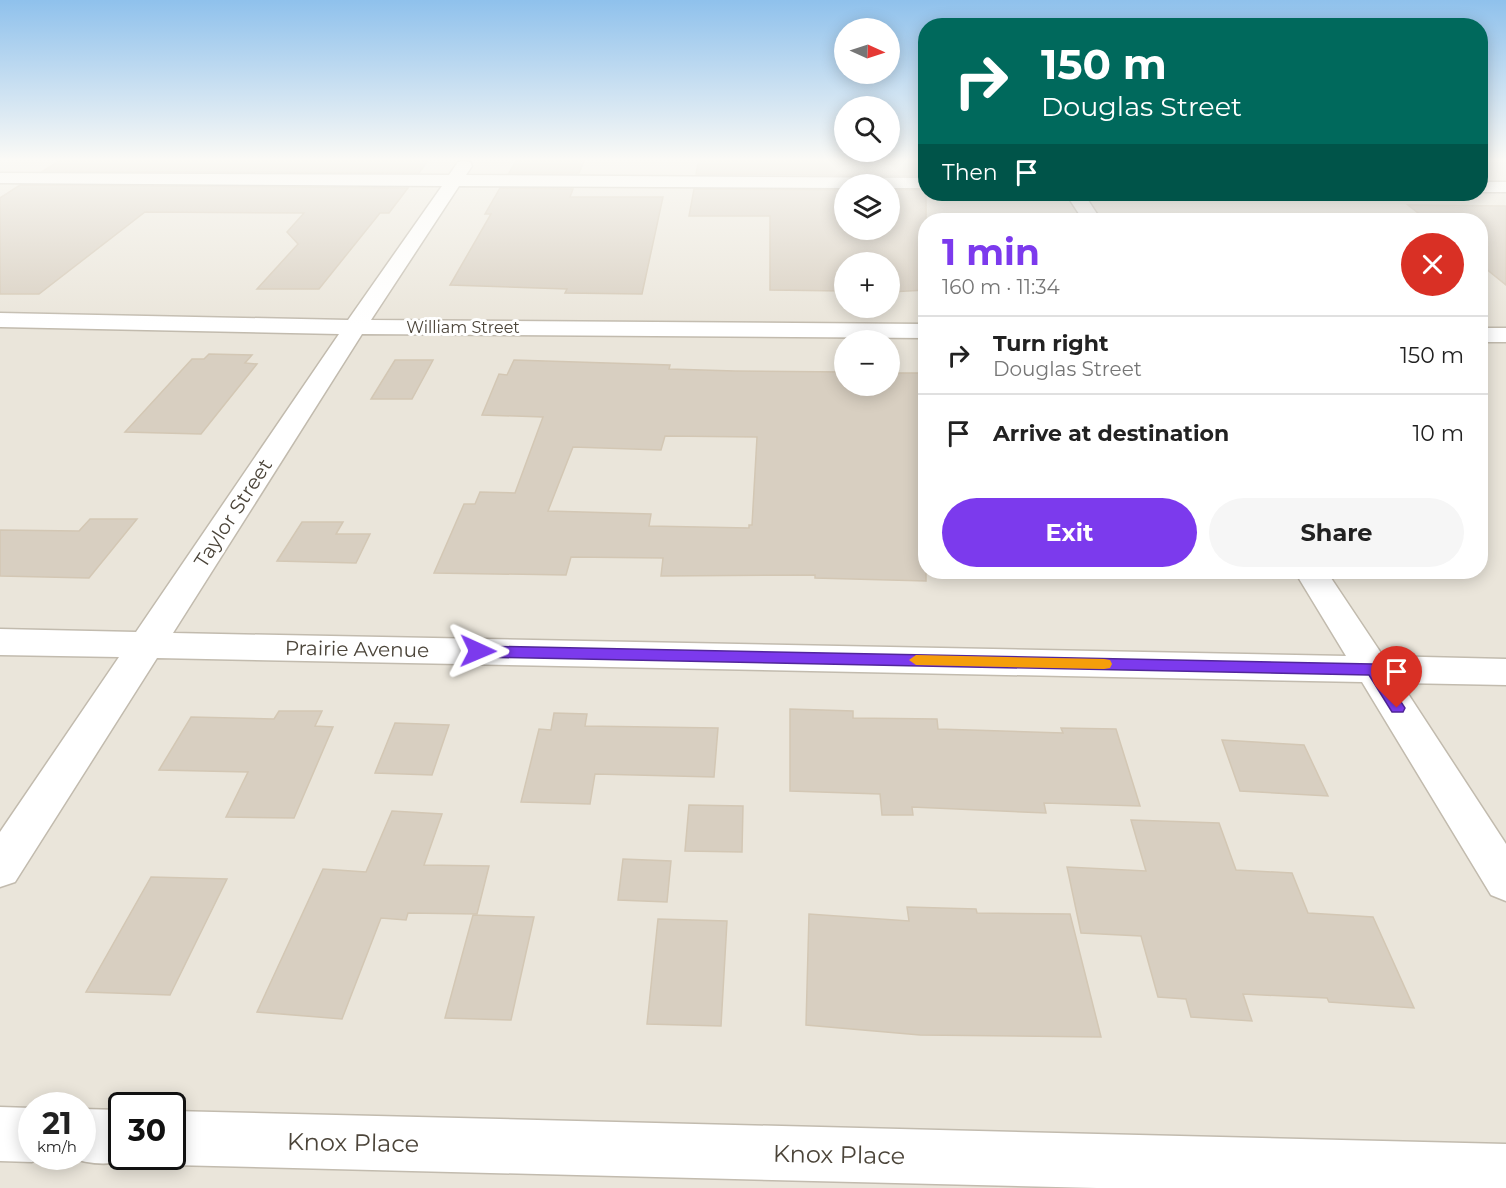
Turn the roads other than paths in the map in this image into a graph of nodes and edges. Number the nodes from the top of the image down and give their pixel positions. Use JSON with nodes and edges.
{"nodes":[{"id":1,"x":432,"y":214,"type":"edge"},
{"id":2,"x":0,"y":320,"type":"edge"},
{"id":3,"x":355,"y":327,"type":"junction"},
{"id":4,"x":918,"y":331,"type":"edge"},
{"id":5,"x":1488,"y":335,"type":"edge"},
{"id":6,"x":1506,"y":335,"type":"edge"},
{"id":7,"x":1315,"y":579,"type":"edge"},
{"id":8,"x":0,"y":642,"type":"edge"},
{"id":9,"x":147,"y":645,"type":"junction"},
{"id":10,"x":1373,"y":669,"type":"junction"},
{"id":11,"x":1506,"y":672,"type":"edge"},
{"id":12,"x":0,"y":868,"type":"edge"},
{"id":13,"x":1506,"y":881,"type":"edge"},
{"id":14,"x":0,"y":1134,"type":"edge"},
{"id":15,"x":18,"y":1135,"type":"edge"},
{"id":16,"x":186,"y":1138,"type":"edge"},
{"id":17,"x":1506,"y":1171,"type":"edge"}],
"edges":[{"from":1,"to":3,"type":"street","name":"Taylor Street"},
{"from":2,"to":3,"type":"street","name":"William Street"},
{"from":3,"to":4,"type":"street","name":"William Street"},
{"from":3,"to":9,"type":"street","name":"Taylor Street"},
{"from":5,"to":6,"type":"street"},
{"from":7,"to":10,"type":"street"},
{"from":8,"to":9,"type":"street","name":"Prairie Avenue"},
{"from":9,"to":10,"type":"street","name":"Prairie Avenue"},
{"from":9,"to":12,"type":"street","name":"Taylor Street"},
{"from":10,"to":11,"type":"street","name":"Prairie Avenue"},
{"from":10,"to":13,"type":"street"},
{"from":14,"to":15,"type":"street"},
{"from":16,"to":17,"type":"street","name":"Knox Place"}]}
